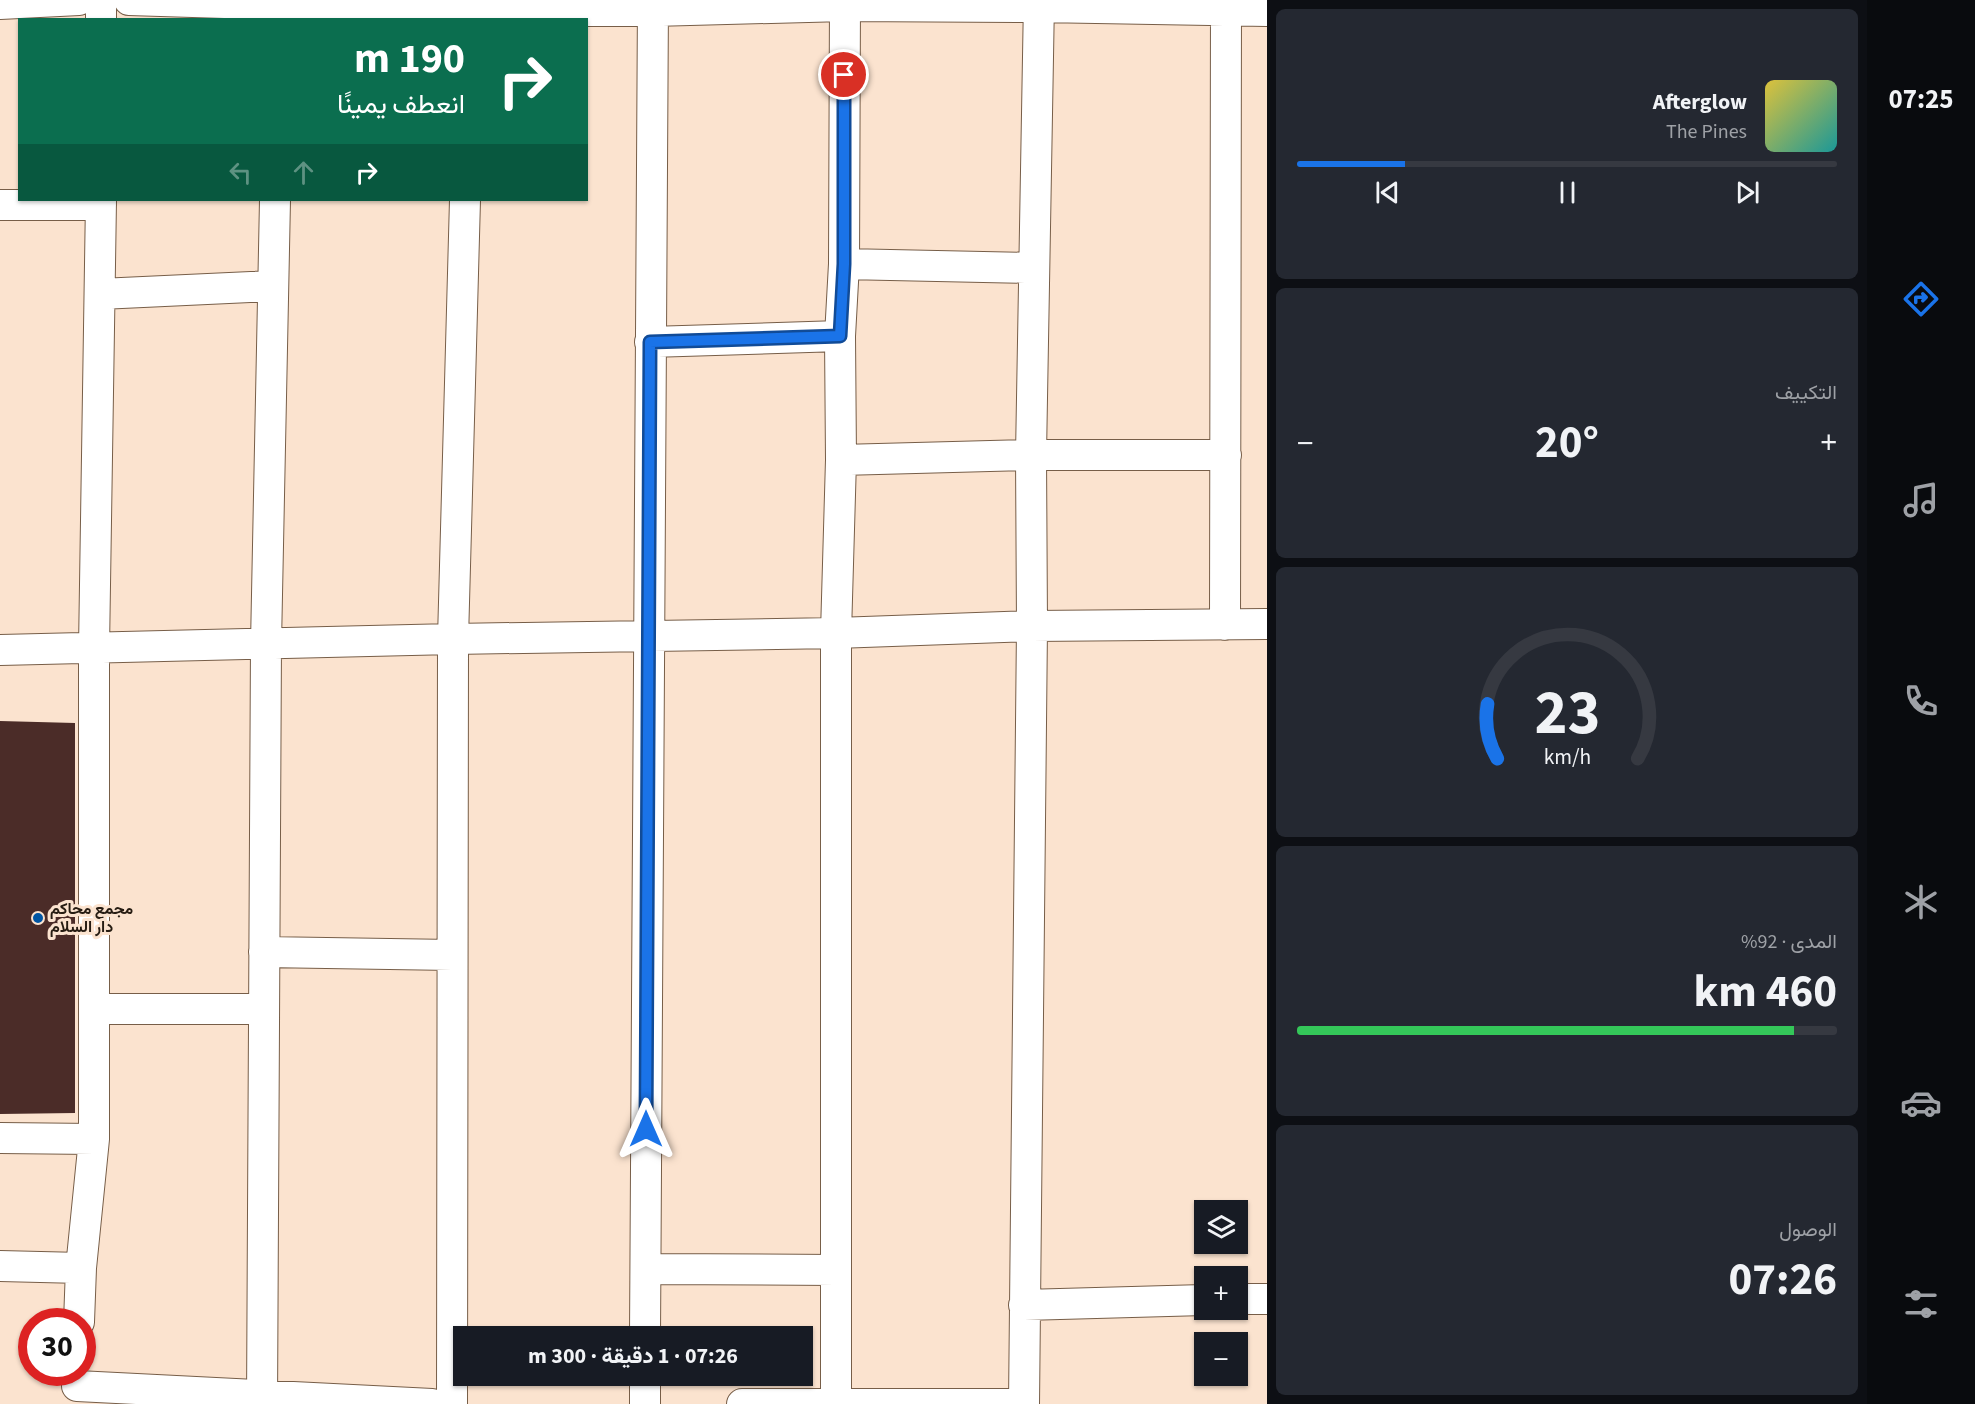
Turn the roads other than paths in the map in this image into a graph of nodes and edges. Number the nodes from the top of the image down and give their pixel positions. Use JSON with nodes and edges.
{"nodes":[{"id":1,"x":80,"y":0,"type":"edge"},
{"id":2,"x":101,"y":0,"type":"edge"},
{"id":3,"x":129,"y":0,"type":"edge"},
{"id":4,"x":845,"y":3,"type":"edge"},
{"id":5,"x":1039,"y":3,"type":"edge"},
{"id":6,"x":0,"y":4,"type":"edge"},
{"id":7,"x":1226,"y":5,"type":"edge"},
{"id":8,"x":653,"y":6,"type":"edge"},
{"id":9,"x":279,"y":8,"type":"edge"},
{"id":10,"x":470,"y":10,"type":"edge"},
{"id":11,"x":1267,"y":11,"type":"edge"},
{"id":12,"x":101,"y":18,"type":"edge"},
{"id":13,"x":274,"y":201,"type":"edge"},
{"id":14,"x":465,"y":201,"type":"edge"},
{"id":15,"x":101,"y":202,"type":"edge"},
{"id":16,"x":0,"y":205,"type":"edge"},
{"id":17,"x":844,"y":264,"type":"junction"},
{"id":18,"x":1034,"y":268,"type":"junction"},
{"id":19,"x":273,"y":286,"type":"junction"},
{"id":20,"x":100,"y":294,"type":"junction"},
{"id":21,"x":840,"y":336,"type":"junction"},
{"id":22,"x":650,"y":342,"type":"junction"},
{"id":23,"x":1031,"y":455,"type":"junction"},
{"id":24,"x":1226,"y":455,"type":"junction"},
{"id":25,"x":841,"y":460,"type":"junction"},
{"id":26,"x":1267,"y":624,"type":"edge"},
{"id":27,"x":1225,"y":625,"type":"junction"},
{"id":28,"x":1032,"y":626,"type":"junction"},
{"id":29,"x":836,"y":633,"type":"junction"},
{"id":30,"x":648,"y":637,"type":"junction"},
{"id":31,"x":453,"y":639,"type":"junction"},
{"id":32,"x":266,"y":644,"type":"junction"},
{"id":33,"x":94,"y":649,"type":"junction"},
{"id":34,"x":0,"y":650,"type":"edge"},
{"id":35,"x":264,"y":952,"type":"junction"},
{"id":36,"x":452,"y":956,"type":"junction"},
{"id":37,"x":264,"y":1009,"type":"junction"},
{"id":38,"x":94,"y":1010,"type":"junction"},
{"id":39,"x":0,"y":1138,"type":"edge"},
{"id":40,"x":94,"y":1139,"type":"junction"},
{"id":41,"x":0,"y":1266,"type":"edge"},
{"id":42,"x":81,"y":1268,"type":"junction"},
{"id":43,"x":646,"y":1269,"type":"junction"},
{"id":44,"x":836,"y":1270,"type":"junction"},
{"id":45,"x":1248,"y":1299,"type":"edge"},
{"id":46,"x":1267,"y":1299,"type":"edge"},
{"id":47,"x":1194,"y":1300,"type":"edge"},
{"id":48,"x":1024,"y":1305,"type":"junction"},
{"id":49,"x":80,"y":1308,"type":"edge"},
{"id":50,"x":645,"y":1326,"type":"edge"},
{"id":51,"x":645,"y":1386,"type":"edge"},
{"id":52,"x":77,"y":1388,"type":"edge"},
{"id":53,"x":262,"y":1399,"type":"edge"},
{"id":54,"x":432,"y":1404,"type":"edge"},
{"id":55,"x":452,"y":1404,"type":"edge"},
{"id":56,"x":645,"y":1404,"type":"edge"},
{"id":57,"x":742,"y":1404,"type":"edge"},
{"id":58,"x":836,"y":1404,"type":"edge"},
{"id":59,"x":1024,"y":1404,"type":"edge"}],
"edges":[{"from":1,"to":6,"type":"street"},
{"from":2,"to":12,"type":"street"},
{"from":3,"to":9,"type":"street"},
{"from":4,"to":5,"type":"street"},
{"from":4,"to":8,"type":"street"},
{"from":4,"to":17,"type":"street"},
{"from":5,"to":7,"type":"street"},
{"from":5,"to":18,"type":"street"},
{"from":7,"to":11,"type":"street"},
{"from":7,"to":24,"type":"street"},
{"from":8,"to":10,"type":"street"},
{"from":8,"to":22,"type":"street"},
{"from":9,"to":10,"type":"street"},
{"from":13,"to":19,"type":"street"},
{"from":14,"to":31,"type":"street"},
{"from":15,"to":16,"type":"street"},
{"from":15,"to":20,"type":"street"},
{"from":17,"to":18,"type":"street"},
{"from":17,"to":21,"type":"street"},
{"from":18,"to":23,"type":"street"},
{"from":19,"to":20,"type":"street"},
{"from":19,"to":32,"type":"street"},
{"from":20,"to":33,"type":"street"},
{"from":21,"to":22,"type":"street"},
{"from":21,"to":25,"type":"street"},
{"from":22,"to":30,"type":"street"},
{"from":23,"to":24,"type":"street"},
{"from":23,"to":25,"type":"street"},
{"from":23,"to":28,"type":"street"},
{"from":24,"to":27,"type":"street"},
{"from":25,"to":29,"type":"street"},
{"from":26,"to":27,"type":"street"},
{"from":27,"to":28,"type":"street"},
{"from":28,"to":29,"type":"street"},
{"from":28,"to":48,"type":"street"},
{"from":29,"to":30,"type":"street"},
{"from":29,"to":44,"type":"street"},
{"from":30,"to":31,"type":"street"},
{"from":30,"to":43,"type":"street"},
{"from":31,"to":32,"type":"street"},
{"from":31,"to":36,"type":"street"},
{"from":32,"to":33,"type":"street"},
{"from":32,"to":35,"type":"street"},
{"from":33,"to":34,"type":"street"},
{"from":33,"to":38,"type":"street"},
{"from":35,"to":36,"type":"street"},
{"from":35,"to":37,"type":"street"},
{"from":36,"to":55,"type":"street"},
{"from":37,"to":38,"type":"street"},
{"from":37,"to":53,"type":"street"},
{"from":38,"to":40,"type":"street"},
{"from":39,"to":40,"type":"street"},
{"from":40,"to":42,"type":"street"},
{"from":41,"to":42,"type":"street"},
{"from":42,"to":49,"type":"street"},
{"from":43,"to":44,"type":"street"},
{"from":43,"to":50,"type":"street"},
{"from":44,"to":58,"type":"street"},
{"from":45,"to":46,"type":"street"},
{"from":47,"to":48,"type":"street"},
{"from":48,"to":59,"type":"street"},
{"from":51,"to":56,"type":"street"},
{"from":52,"to":53,"type":"street"},
{"from":53,"to":54,"type":"street"},
{"from":57,"to":58,"type":"street"},
{"from":58,"to":59,"type":"street"}]}
